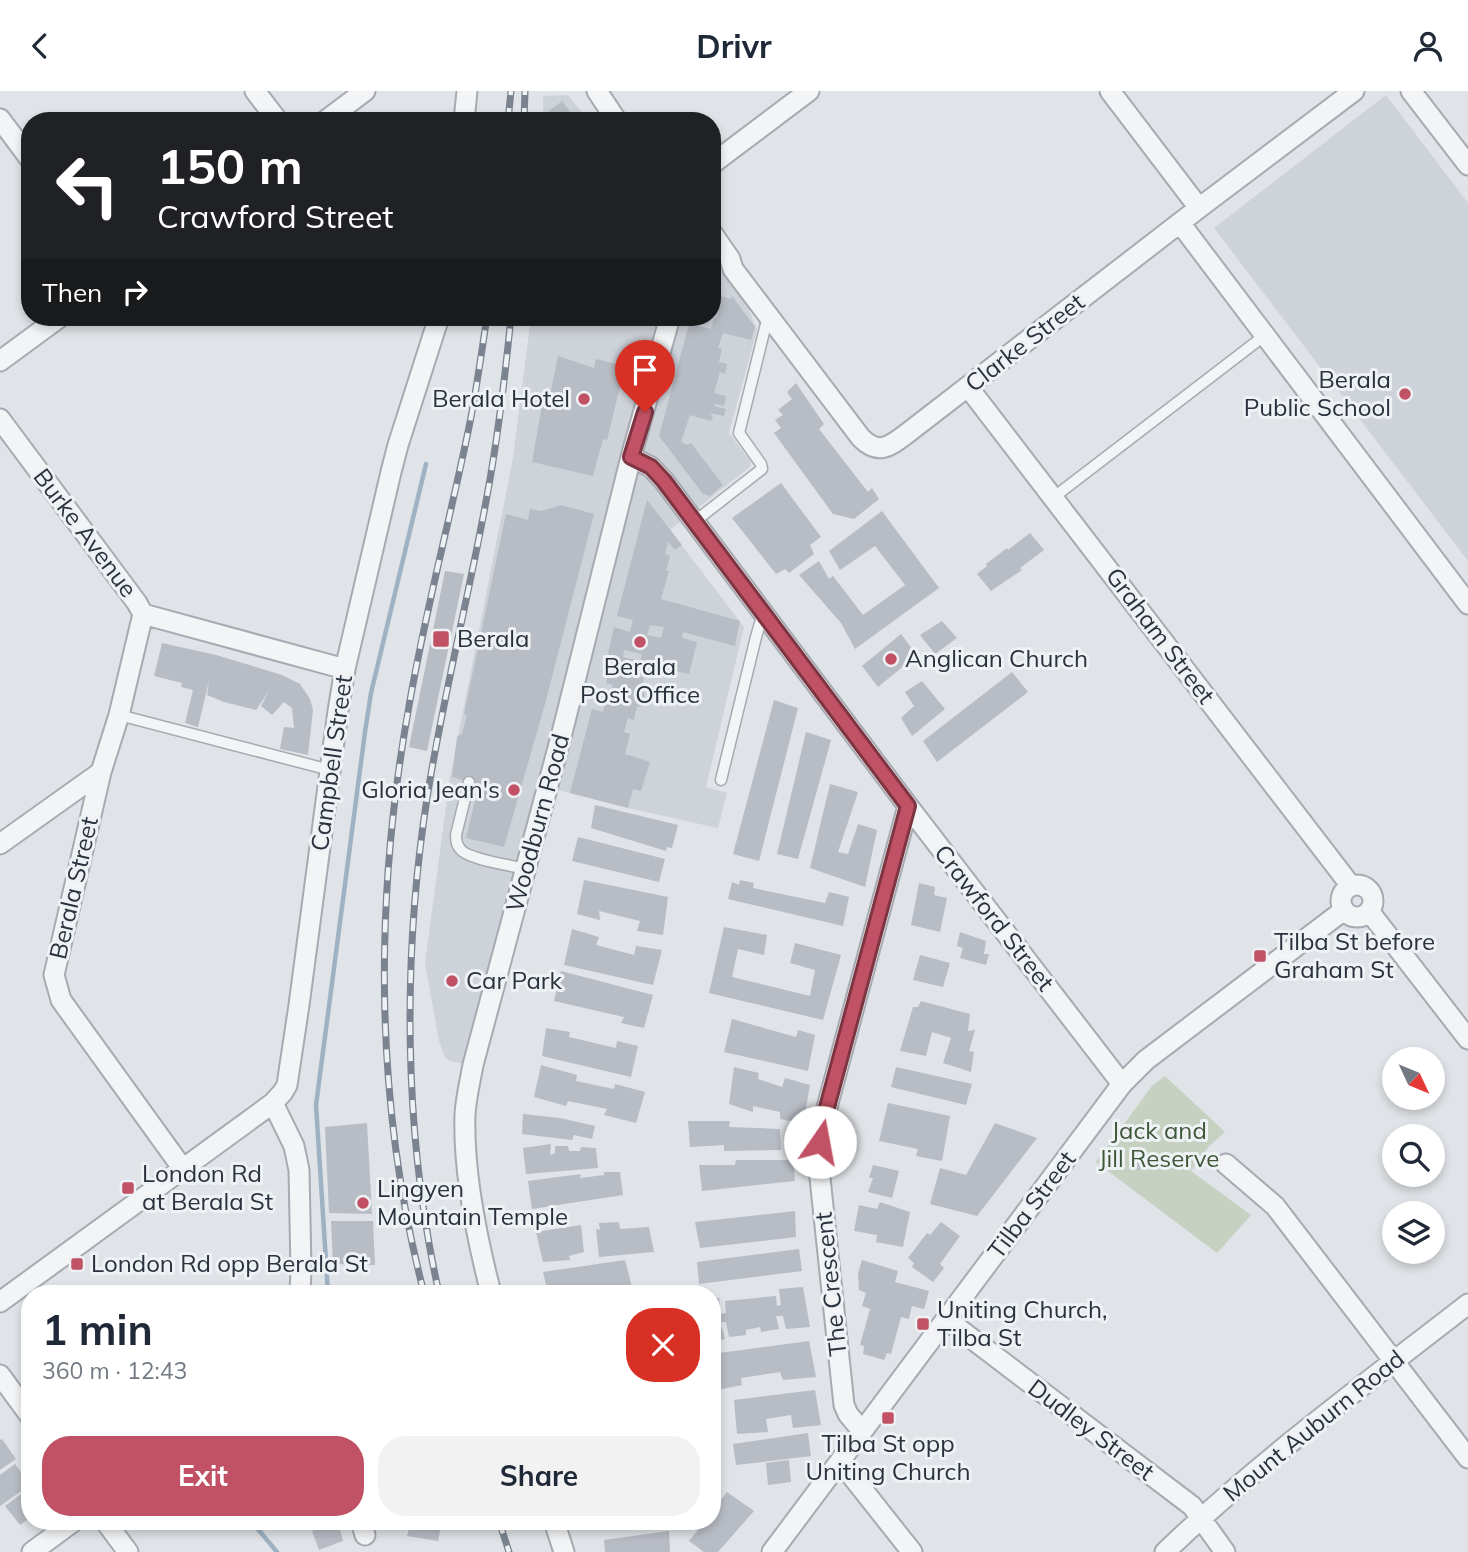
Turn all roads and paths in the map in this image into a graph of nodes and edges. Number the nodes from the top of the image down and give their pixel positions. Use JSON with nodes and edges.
{"nodes":[{"id":1,"x":255,"y":91,"type":"edge"},
{"id":2,"x":365,"y":91,"type":"edge"},
{"id":3,"x":467,"y":91,"type":"edge"},
{"id":4,"x":597,"y":91,"type":"edge"},
{"id":5,"x":809,"y":91,"type":"edge"},
{"id":6,"x":1110,"y":91,"type":"edge"},
{"id":7,"x":1354,"y":91,"type":"edge"},
{"id":8,"x":1411,"y":91,"type":"edge"},
{"id":9,"x":271,"y":112,"type":"edge"},
{"id":10,"x":337,"y":112,"type":"edge"},
{"id":11,"x":465,"y":112,"type":"edge"},
{"id":12,"x":611,"y":112,"type":"edge"},
{"id":13,"x":0,"y":119,"type":"edge"},
{"id":14,"x":21,"y":147,"type":"edge"},
{"id":15,"x":721,"y":157,"type":"edge"},
{"id":16,"x":1468,"y":165,"type":"edge"},
{"id":17,"x":1199,"y":208,"type":"junction"},
{"id":18,"x":1180,"y":223,"type":"junction"},
{"id":19,"x":721,"y":246,"type":"edge"},
{"id":20,"x":721,"y":261,"type":"edge"},
{"id":21,"x":733,"y":269,"type":"junction"},
{"id":22,"x":769,"y":315,"type":"junction"},
{"id":23,"x":48,"y":326,"type":"edge"},
{"id":24,"x":436,"y":326,"type":"edge"},
{"id":25,"x":667,"y":326,"type":"edge"},
{"id":26,"x":1264,"y":336,"type":"junction"},
{"id":27,"x":0,"y":361,"type":"edge"},
{"id":28,"x":968,"y":387,"type":"junction"},
{"id":29,"x":0,"y":419,"type":"edge"},
{"id":30,"x":631,"y":457,"type":"junction"},
{"id":31,"x":1054,"y":497,"type":"junction"},
{"id":32,"x":694,"y":522,"type":"junction"},
{"id":33,"x":1468,"y":604,"type":"edge"},
{"id":34,"x":763,"y":613,"type":"junction"},
{"id":35,"x":143,"y":614,"type":"junction"},
{"id":36,"x":345,"y":669,"type":"junction"},
{"id":37,"x":119,"y":715,"type":"junction"},
{"id":38,"x":330,"y":770,"type":"junction"},
{"id":39,"x":101,"y":772,"type":"junction"},
{"id":40,"x":720,"y":780,"type":"dead end"},
{"id":41,"x":469,"y":782,"type":"dead end"},
{"id":42,"x":908,"y":806,"type":"junction"},
{"id":43,"x":0,"y":844,"type":"edge"},
{"id":44,"x":525,"y":869,"type":"junction"},
{"id":45,"x":1351,"y":886,"type":"junction"},
{"id":46,"x":1345,"y":910,"type":"junction"},
{"id":47,"x":1369,"y":911,"type":"junction"},
{"id":48,"x":1468,"y":1039,"type":"edge"},
{"id":49,"x":1122,"y":1084,"type":"junction"},
{"id":50,"x":273,"y":1103,"type":"junction"},
{"id":51,"x":1226,"y":1164,"type":"dead end"},
{"id":52,"x":183,"y":1169,"type":"junction"},
{"id":53,"x":23,"y":1285,"type":"edge"},
{"id":54,"x":300,"y":1285,"type":"edge"},
{"id":55,"x":489,"y":1285,"type":"edge"},
{"id":56,"x":21,"y":1287,"type":"edge"},
{"id":57,"x":0,"y":1302,"type":"edge"},
{"id":58,"x":1468,"y":1304,"type":"edge"},
{"id":59,"x":946,"y":1319,"type":"junction"},
{"id":60,"x":1394,"y":1361,"type":"junction"},
{"id":61,"x":0,"y":1375,"type":"edge"},
{"id":62,"x":21,"y":1404,"type":"edge"},
{"id":63,"x":862,"y":1431,"type":"junction"},
{"id":64,"x":1468,"y":1458,"type":"edge"},
{"id":65,"x":840,"y":1461,"type":"junction"},
{"id":66,"x":1200,"y":1518,"type":"junction"},
{"id":67,"x":62,"y":1530,"type":"edge"},
{"id":68,"x":112,"y":1530,"type":"edge"},
{"id":69,"x":557,"y":1530,"type":"edge"},
{"id":70,"x":32,"y":1552,"type":"edge"},
{"id":71,"x":128,"y":1552,"type":"edge"},
{"id":72,"x":564,"y":1552,"type":"edge"},
{"id":73,"x":772,"y":1552,"type":"edge"},
{"id":74,"x":912,"y":1552,"type":"edge"},
{"id":75,"x":1164,"y":1552,"type":"edge"},
{"id":76,"x":1225,"y":1552,"type":"edge"}],
"edges":[{"from":1,"to":9,"type":"street"},
{"from":2,"to":10,"type":"street"},
{"from":3,"to":11,"type":"street"},
{"from":4,"to":12,"type":"street"},
{"from":5,"to":15,"type":"street"},
{"from":6,"to":17,"type":"street"},
{"from":7,"to":17,"type":"street","name":"Clarke Street"},
{"from":8,"to":16,"type":"street"},
{"from":13,"to":14,"type":"street"},
{"from":17,"to":18,"type":"street","name":"Clarke Street"},
{"from":18,"to":26,"type":"street"},
{"from":18,"to":28,"type":"street","name":"Clarke Street"},
{"from":19,"to":21,"type":"street","name":"Clarke Street"},
{"from":20,"to":21,"type":"street","name":"Clarke Street"},
{"from":21,"to":22,"type":"street","name":"Clarke Street"},
{"from":22,"to":28,"type":"street","name":"Clarke Street"},
{"from":22,"to":32,"type":"lane"},
{"from":23,"to":27,"type":"street"},
{"from":24,"to":36,"type":"street","name":"Campbell Street"},
{"from":25,"to":30,"type":"street","name":"Woodburn Road"},
{"from":26,"to":31,"type":"lane"},
{"from":26,"to":33,"type":"street"},
{"from":28,"to":31,"type":"street","name":"Graham Street"},
{"from":29,"to":35,"type":"street","name":"Burke Avenue"},
{"from":30,"to":32,"type":"street","name":"Crawford Street"},
{"from":30,"to":44,"type":"street","name":"Woodburn Road"},
{"from":31,"to":45,"type":"street","name":"Graham Street"},
{"from":32,"to":34,"type":"street","name":"Crawford Street"},
{"from":34,"to":40,"type":"lane"},
{"from":34,"to":42,"type":"street","name":"Crawford Street"},
{"from":35,"to":36,"type":"street","name":"Burke Avenue"},
{"from":35,"to":37,"type":"street","name":"Berala Street"},
{"from":36,"to":38,"type":"street","name":"Campbell Street"},
{"from":37,"to":38,"type":"lane"},
{"from":37,"to":39,"type":"street","name":"Berala Street"},
{"from":38,"to":50,"type":"street","name":"Campbell Street"},
{"from":39,"to":43,"type":"street"},
{"from":39,"to":52,"type":"street","name":"Berala Street"},
{"from":41,"to":44,"type":"lane"},
{"from":42,"to":49,"type":"street","name":"Crawford Street"},
{"from":42,"to":63,"type":"street","name":"The Crescent"},
{"from":44,"to":55,"type":"street","name":"Woodburn Road"},
{"from":45,"to":46,"type":"street"},
{"from":45,"to":47,"type":"street"},
{"from":46,"to":47,"type":"street"},
{"from":46,"to":49,"type":"street","name":"Tilba Street"},
{"from":47,"to":48,"type":"street"},
{"from":49,"to":59,"type":"street","name":"Tilba Street"},
{"from":50,"to":52,"type":"street","name":"Campbell Street"},
{"from":50,"to":54,"type":"street"},
{"from":51,"to":60,"type":"street"},
{"from":52,"to":53,"type":"street","name":"Campbell Street"},
{"from":56,"to":57,"type":"street","name":"Campbell Street"},
{"from":58,"to":60,"type":"street","name":"Mount Auburn Road"},
{"from":59,"to":63,"type":"street","name":"Tilba Street"},
{"from":59,"to":66,"type":"street","name":"Dudley Street"},
{"from":60,"to":64,"type":"street"},
{"from":60,"to":66,"type":"street","name":"Mount Auburn Road"},
{"from":61,"to":62,"type":"street"},
{"from":63,"to":65,"type":"street","name":"Tilba Street"},
{"from":65,"to":73,"type":"street","name":"Tilba Street"},
{"from":65,"to":74,"type":"street"},
{"from":66,"to":75,"type":"street","name":"Mount Auburn Road"},
{"from":66,"to":76,"type":"street","name":"Dudley Street"},
{"from":67,"to":70,"type":"street"},
{"from":68,"to":71,"type":"street"},
{"from":69,"to":72,"type":"street"}]}
